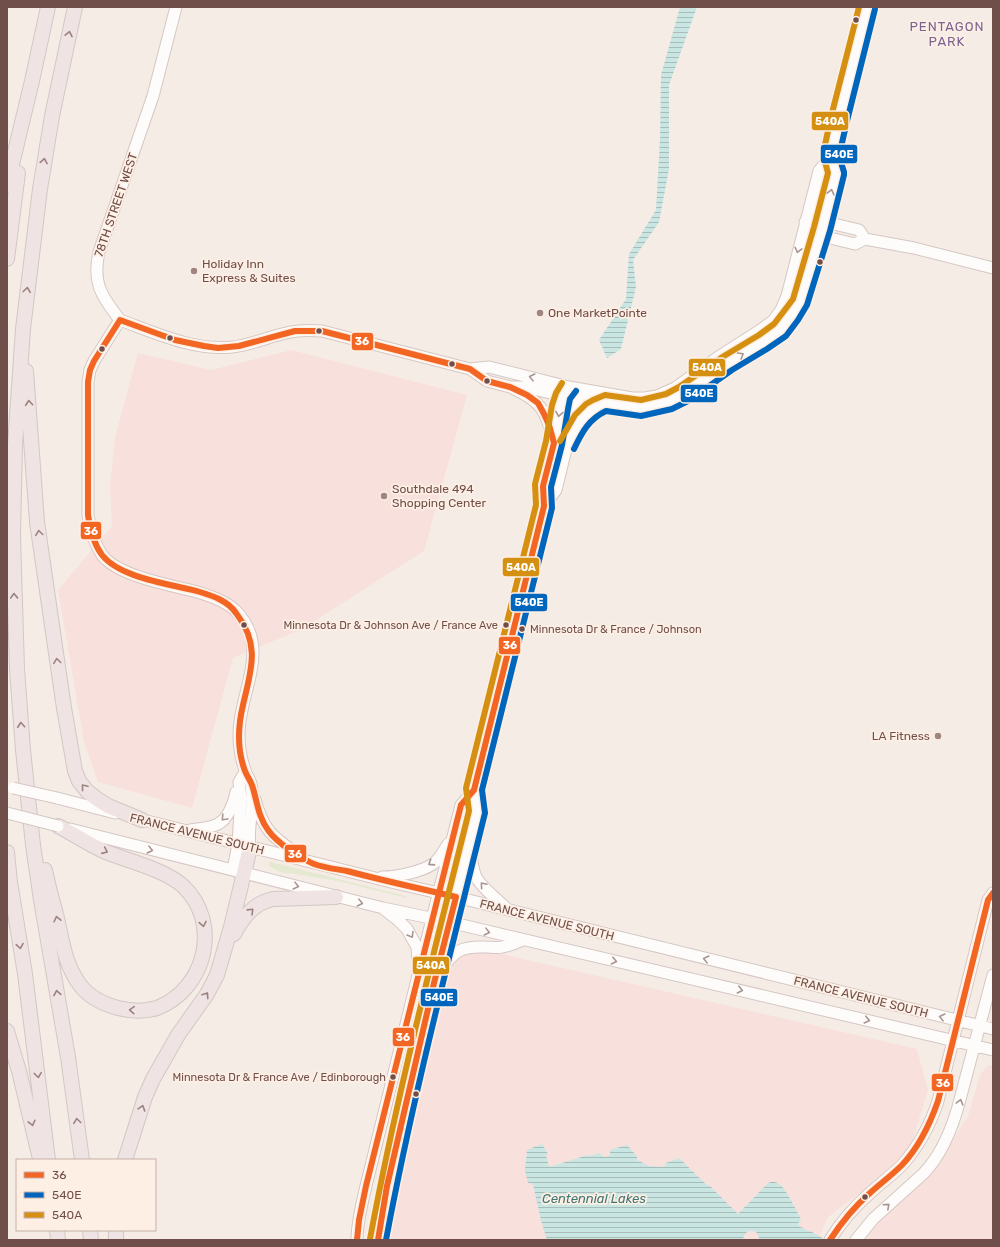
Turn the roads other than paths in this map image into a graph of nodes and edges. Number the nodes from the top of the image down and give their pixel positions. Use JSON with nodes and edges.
{"nodes":[{"id":1,"x":48,"y":7,"type":"edge"},
{"id":2,"x":75,"y":7,"type":"edge"},
{"id":3,"x":176,"y":7,"type":"edge"},
{"id":4,"x":867,"y":7,"type":"edge"},
{"id":5,"x":32,"y":81,"type":"junction"},
{"id":6,"x":831,"y":156,"type":"junction"},
{"id":7,"x":7,"y":186,"type":"edge"},
{"id":8,"x":805,"y":222,"type":"junction"},
{"id":9,"x":822,"y":229,"type":"junction"},
{"id":10,"x":7,"y":259,"type":"edge"},
{"id":11,"x":993,"y":268,"type":"edge"},
{"id":12,"x":120,"y":320,"type":"junction"},
{"id":13,"x":23,"y":329,"type":"junction"},
{"id":14,"x":470,"y":369,"type":"junction"},
{"id":15,"x":510,"y":387,"type":"junction"},
{"id":16,"x":566,"y":391,"type":"junction"},
{"id":17,"x":575,"y":398,"type":"junction"},
{"id":18,"x":605,"y":403,"type":"junction"},
{"id":19,"x":554,"y":443,"type":"junction"},
{"id":20,"x":567,"y":445,"type":"junction"},
{"id":21,"x":544,"y":506,"type":"junction"},
{"id":22,"x":23,"y":750,"type":"junction"},
{"id":23,"x":245,"y":772,"type":"junction"},
{"id":24,"x":239,"y":782,"type":"junction"},
{"id":25,"x":251,"y":783,"type":"junction"},
{"id":26,"x":9,"y":787,"type":"edge"},
{"id":27,"x":474,"y":790,"type":"junction"},
{"id":28,"x":7,"y":813,"type":"edge"},
{"id":29,"x":142,"y":820,"type":"junction"},
{"id":30,"x":58,"y":826,"type":"junction"},
{"id":31,"x":185,"y":831,"type":"junction"},
{"id":32,"x":454,"y":833,"type":"junction"},
{"id":33,"x":471,"y":834,"type":"junction"},
{"id":34,"x":244,"y":846,"type":"junction"},
{"id":35,"x":7,"y":852,"type":"edge"},
{"id":36,"x":311,"y":862,"type":"junction"},
{"id":37,"x":239,"y":872,"type":"junction"},
{"id":38,"x":366,"y":876,"type":"junction"},
{"id":39,"x":439,"y":893,"type":"junction"},
{"id":40,"x":993,"y":893,"type":"edge"},
{"id":41,"x":336,"y":897,"type":"junction"},
{"id":42,"x":456,"y":897,"type":"junction"},
{"id":43,"x":383,"y":908,"type":"junction"},
{"id":44,"x":511,"y":911,"type":"junction"},
{"id":45,"x":432,"y":919,"type":"junction"},
{"id":46,"x":449,"y":922,"type":"junction"},
{"id":47,"x":524,"y":940,"type":"junction"},
{"id":48,"x":223,"y":955,"type":"junction"},
{"id":49,"x":419,"y":972,"type":"junction"},
{"id":50,"x":993,"y":975,"type":"edge"},
{"id":51,"x":434,"y":983,"type":"junction"},
{"id":52,"x":958,"y":1020,"type":"junction"},
{"id":53,"x":980,"y":1026,"type":"junction"},
{"id":54,"x":993,"y":1029,"type":"edge"},
{"id":55,"x":7,"y":1031,"type":"edge"},
{"id":56,"x":953,"y":1040,"type":"junction"},
{"id":57,"x":974,"y":1046,"type":"junction"},
{"id":58,"x":993,"y":1050,"type":"edge"},
{"id":59,"x":40,"y":1159,"type":"edge"},
{"id":60,"x":48,"y":1159,"type":"edge"},
{"id":61,"x":82,"y":1159,"type":"edge"},
{"id":62,"x":125,"y":1159,"type":"edge"},
{"id":63,"x":858,"y":1237,"type":"edge"},
{"id":64,"x":357,"y":1240,"type":"edge"},
{"id":65,"x":378,"y":1240,"type":"edge"},
{"id":66,"x":830,"y":1240,"type":"edge"}],
"edges":[{"from":1,"to":5,"type":"highway"},
{"from":13,"to":2,"type":"highway","one_way":true},
{"from":3,"to":12,"type":"street","name":"78TH STREET WEST"},
{"from":4,"to":6,"type":"street"},
{"from":5,"to":7,"type":"highway"},
{"from":5,"to":10,"type":"highway"},
{"from":6,"to":8,"type":"street"},
{"from":9,"to":6,"type":"street","one_way":true},
{"from":8,"to":9,"type":"street"},
{"from":8,"to":16,"type":"street","one_way":true},
{"from":9,"to":11,"type":"street"},
{"from":18,"to":9,"type":"street","one_way":true},
{"from":12,"to":14,"type":"street"},
{"from":12,"to":23,"type":"street"},
{"from":22,"to":13,"type":"highway","one_way":true},
{"from":29,"to":13,"type":"highway","one_way":true},
{"from":14,"to":15,"type":"street"},
{"from":16,"to":14,"type":"street","one_way":true},
{"from":15,"to":16,"type":"street"},
{"from":15,"to":19,"type":"street"},
{"from":16,"to":17,"type":"street"},
{"from":16,"to":19,"type":"street","one_way":true},
{"from":17,"to":18,"type":"street"},
{"from":17,"to":20,"type":"street"},
{"from":18,"to":20,"type":"street"},
{"from":19,"to":21,"type":"street"},
{"from":20,"to":21,"type":"street"},
{"from":21,"to":27,"type":"street"},
{"from":30,"to":22,"type":"highway","one_way":true},
{"from":61,"to":22,"type":"highway","one_way":true},
{"from":23,"to":24,"type":"street"},
{"from":23,"to":25,"type":"street"},
{"from":24,"to":31,"type":"street","one_way":true},
{"from":24,"to":34,"type":"street"},
{"from":25,"to":34,"type":"street"},
{"from":25,"to":36,"type":"street"},
{"from":26,"to":29,"type":"street","name":"FRANCE AVENUE SOUTH","bridge":true},
{"from":27,"to":32,"type":"street"},
{"from":27,"to":33,"type":"street"},
{"from":28,"to":30,"type":"street","name":"FRANCE AVENUE SOUTH","bridge":true},
{"from":29,"to":31,"type":"street","name":"FRANCE AVENUE SOUTH"},
{"from":30,"to":37,"type":"street","name":"FRANCE AVENUE SOUTH","one_way":true},
{"from":31,"to":34,"type":"street","name":"FRANCE AVENUE SOUTH"},
{"from":32,"to":38,"type":"street","one_way":true},
{"from":32,"to":39,"type":"street"},
{"from":33,"to":42,"type":"street"},
{"from":44,"to":33,"type":"street","one_way":true},
{"from":34,"to":36,"type":"street","name":"FRANCE AVENUE SOUTH"},
{"from":34,"to":37,"type":"highway"},
{"from":35,"to":60,"type":"highway","one_way":true},
{"from":36,"to":38,"type":"street","name":"FRANCE AVENUE SOUTH"},
{"from":37,"to":41,"type":"street","name":"FRANCE AVENUE SOUTH","one_way":true},
{"from":37,"to":48,"type":"highway"},
{"from":38,"to":39,"type":"street","name":"FRANCE AVENUE SOUTH"},
{"from":39,"to":42,"type":"street","name":"FRANCE AVENUE SOUTH"},
{"from":39,"to":45,"type":"street"},
{"from":40,"to":52,"type":"street"},
{"from":41,"to":43,"type":"street","name":"FRANCE AVENUE SOUTH","one_way":true},
{"from":48,"to":41,"type":"highway","one_way":true},
{"from":42,"to":44,"type":"street","name":"FRANCE AVENUE SOUTH"},
{"from":42,"to":46,"type":"street"},
{"from":43,"to":45,"type":"street","name":"FRANCE AVENUE SOUTH"},
{"from":43,"to":49,"type":"street","one_way":true},
{"from":52,"to":44,"type":"street","name":"FRANCE AVENUE SOUTH","one_way":true},
{"from":45,"to":46,"type":"street","name":"FRANCE AVENUE SOUTH"},
{"from":45,"to":49,"type":"street"},
{"from":46,"to":47,"type":"street","name":"FRANCE AVENUE SOUTH","one_way":true},
{"from":46,"to":51,"type":"street"},
{"from":47,"to":51,"type":"street"},
{"from":47,"to":56,"type":"street","name":"FRANCE AVENUE SOUTH","one_way":true},
{"from":62,"to":48,"type":"highway","one_way":true},
{"from":49,"to":64,"type":"street"},
{"from":50,"to":53,"type":"street"},
{"from":51,"to":65,"type":"street"},
{"from":52,"to":53,"type":"street","name":"FRANCE AVENUE SOUTH"},
{"from":52,"to":56,"type":"street"},
{"from":53,"to":54,"type":"street","name":"FRANCE AVENUE SOUTH"},
{"from":53,"to":57,"type":"street"},
{"from":55,"to":59,"type":"highway","one_way":true},
{"from":56,"to":57,"type":"street","name":"FRANCE AVENUE SOUTH"},
{"from":56,"to":66,"type":"street"},
{"from":57,"to":58,"type":"street","name":"FRANCE AVENUE SOUTH"},
{"from":63,"to":57,"type":"street","one_way":true}]}
